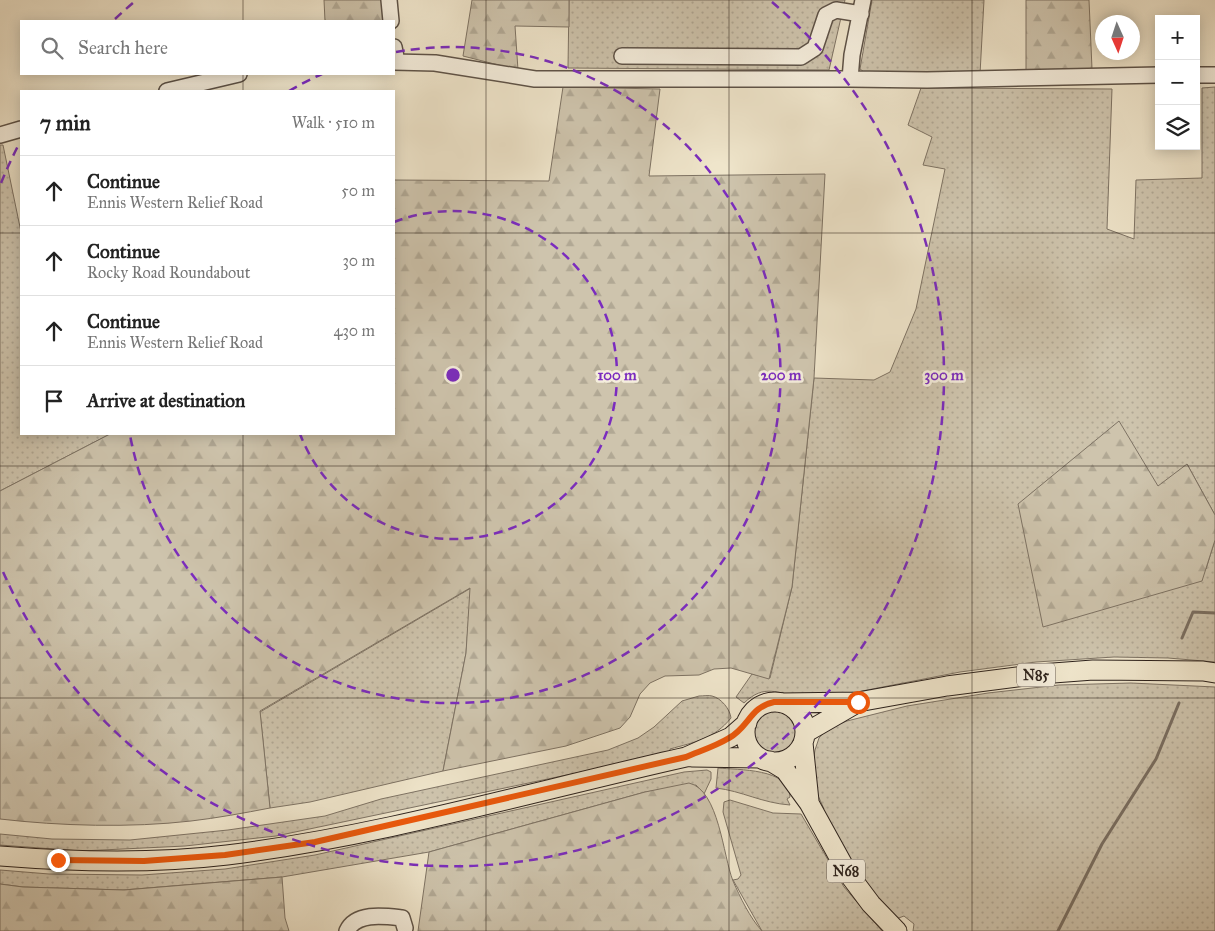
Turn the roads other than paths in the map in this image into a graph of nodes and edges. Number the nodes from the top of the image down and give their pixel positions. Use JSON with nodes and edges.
{"nodes":[{"id":1,"x":389,"y":0,"type":"edge"},
{"id":2,"x":862,"y":7,"type":"edge"},
{"id":3,"x":391,"y":20,"type":"edge"},
{"id":4,"x":622,"y":56,"type":"dead end"},
{"id":5,"x":395,"y":62,"type":"edge"},
{"id":6,"x":234,"y":75,"type":"edge"},
{"id":7,"x":1155,"y":75,"type":"edge"},
{"id":8,"x":1200,"y":75,"type":"edge"},
{"id":9,"x":1215,"y":75,"type":"edge"},
{"id":10,"x":850,"y":79,"type":"junction"},
{"id":11,"x":171,"y":90,"type":"edge"},
{"id":12,"x":20,"y":129,"type":"edge"},
{"id":13,"x":0,"y":135,"type":"edge"},
{"id":14,"x":1215,"y":673,"type":"edge"},
{"id":15,"x":858,"y":702,"type":"junction"},
{"id":16,"x":782,"y":703,"type":"junction"},
{"id":17,"x":747,"y":722,"type":"junction"},
{"id":18,"x":804,"y":738,"type":"junction"},
{"id":19,"x":686,"y":757,"type":"junction"},
{"id":20,"x":765,"y":760,"type":"junction"},
{"id":21,"x":809,"y":803,"type":"junction"},
{"id":22,"x":0,"y":856,"type":"edge"},
{"id":23,"x":405,"y":928,"type":"dead end"},
{"id":24,"x":347,"y":931,"type":"edge"},
{"id":25,"x":897,"y":931,"type":"edge"}],
"edges":[{"from":1,"to":3,"type":"street"},
{"from":2,"to":4,"type":"street"},
{"from":2,"to":10,"type":"street"},
{"from":5,"to":10,"type":"street"},
{"from":6,"to":11,"type":"street"},
{"from":7,"to":10,"type":"street"},
{"from":8,"to":9,"type":"street"},
{"from":12,"to":13,"type":"street"},
{"from":14,"to":15,"type":"main road","number":"N85"},
{"from":15,"to":16,"type":"main road","number":"N85"},
{"from":15,"to":18,"type":"main road","number":"N85"},
{"from":16,"to":17,"type":"main road","number":"N85"},
{"from":16,"to":18,"type":"main road"},
{"from":17,"to":19,"type":"main road","number":"N85"},
{"from":17,"to":20,"type":"main road"},
{"from":18,"to":20,"type":"main road","number":"N85"},
{"from":18,"to":21,"type":"main road","number":"N68"},
{"from":19,"to":20,"type":"main road","number":"N85"},
{"from":19,"to":22,"type":"main road","number":"N85"},
{"from":20,"to":21,"type":"main road","number":"N68"},
{"from":21,"to":25,"type":"main road","number":"N68"},
{"from":23,"to":24,"type":"street"}]}
